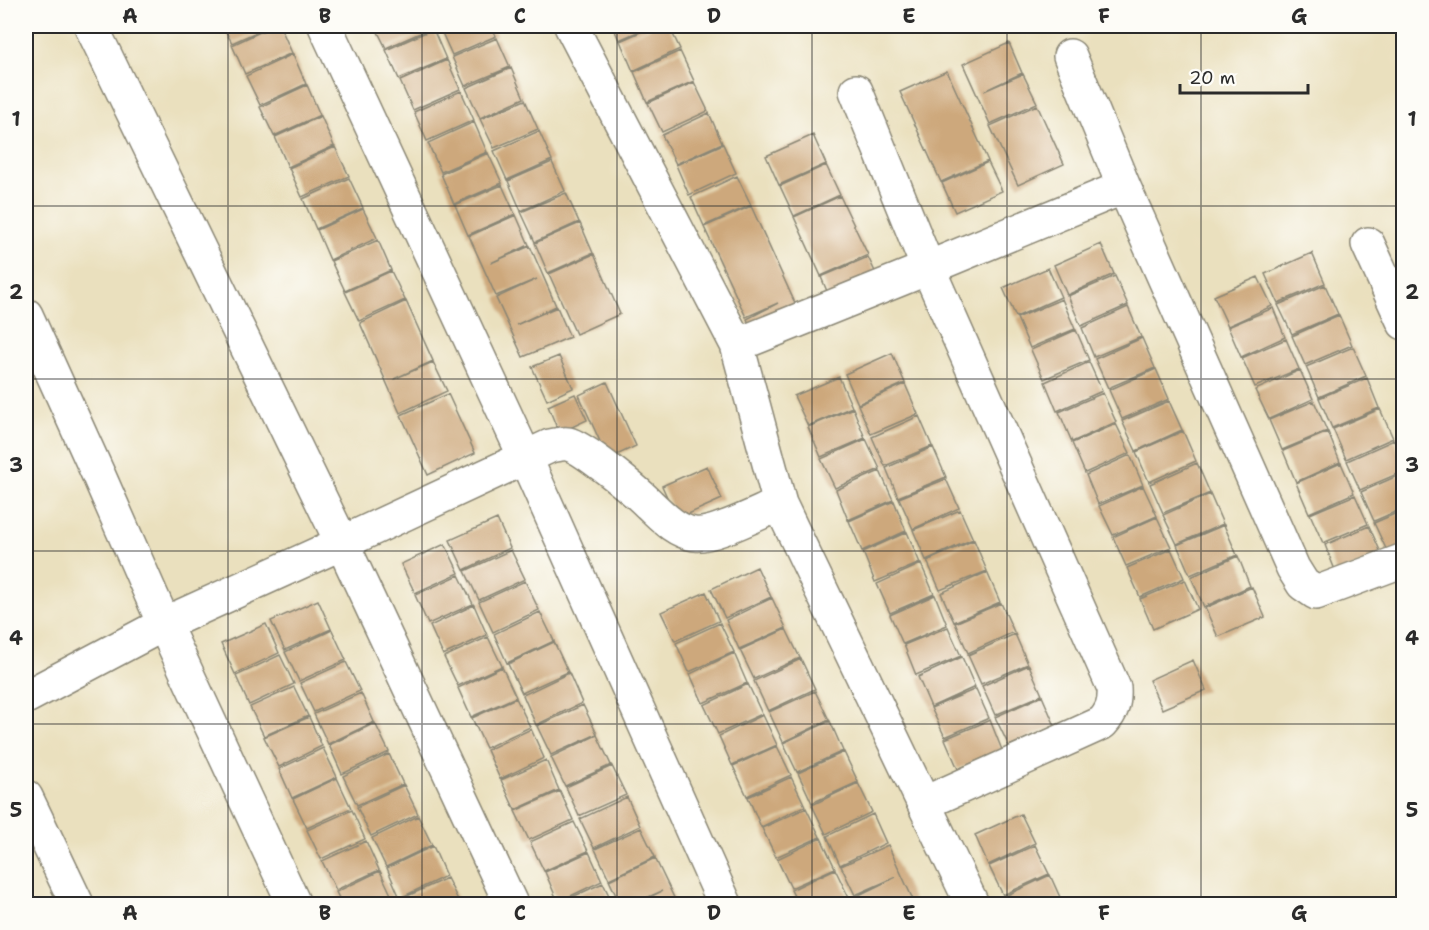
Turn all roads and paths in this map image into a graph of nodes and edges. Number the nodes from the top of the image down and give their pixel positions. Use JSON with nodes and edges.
{"nodes":[{"id":1,"x":91,"y":26,"type":"edge"},
{"id":2,"x":325,"y":26,"type":"edge"},
{"id":3,"x":571,"y":26,"type":"edge"},
{"id":4,"x":1070,"y":56,"type":"dead end"},
{"id":5,"x":856,"y":91,"type":"dead end"},
{"id":6,"x":1124,"y":187,"type":"junction"},
{"id":7,"x":1368,"y":243,"type":"dead end"},
{"id":8,"x":928,"y":268,"type":"junction"},
{"id":9,"x":26,"y":315,"type":"edge"},
{"id":10,"x":1404,"y":323,"type":"edge"},
{"id":11,"x":737,"y":345,"type":"junction"},
{"id":12,"x":525,"y":457,"type":"junction"},
{"id":13,"x":780,"y":504,"type":"junction"},
{"id":14,"x":342,"y":543,"type":"junction"},
{"id":15,"x":1404,"y":560,"type":"edge"},
{"id":16,"x":164,"y":624,"type":"junction"},
{"id":17,"x":26,"y":697,"type":"edge"},
{"id":18,"x":26,"y":797,"type":"edge"},
{"id":19,"x":925,"y":803,"type":"junction"},
{"id":20,"x":77,"y":904,"type":"edge"},
{"id":21,"x":294,"y":904,"type":"edge"},
{"id":22,"x":511,"y":904,"type":"edge"},
{"id":23,"x":725,"y":904,"type":"edge"},
{"id":24,"x":972,"y":904,"type":"edge"}],
"edges":[{"from":1,"to":14,"type":"street"},
{"from":2,"to":12,"type":"street"},
{"from":3,"to":11,"type":"street"},
{"from":4,"to":6,"type":"street"},
{"from":5,"to":8,"type":"street"},
{"from":6,"to":8,"type":"street"},
{"from":6,"to":15,"type":"street"},
{"from":7,"to":10,"type":"street"},
{"from":8,"to":11,"type":"street"},
{"from":8,"to":19,"type":"street"},
{"from":9,"to":16,"type":"street"},
{"from":11,"to":13,"type":"street"},
{"from":12,"to":13,"type":"street"},
{"from":12,"to":14,"type":"street"},
{"from":12,"to":23,"type":"street"},
{"from":13,"to":19,"type":"street"},
{"from":14,"to":16,"type":"street"},
{"from":14,"to":22,"type":"street"},
{"from":16,"to":17,"type":"street"},
{"from":16,"to":21,"type":"street"},
{"from":18,"to":20,"type":"street"},
{"from":19,"to":24,"type":"street"}]}
